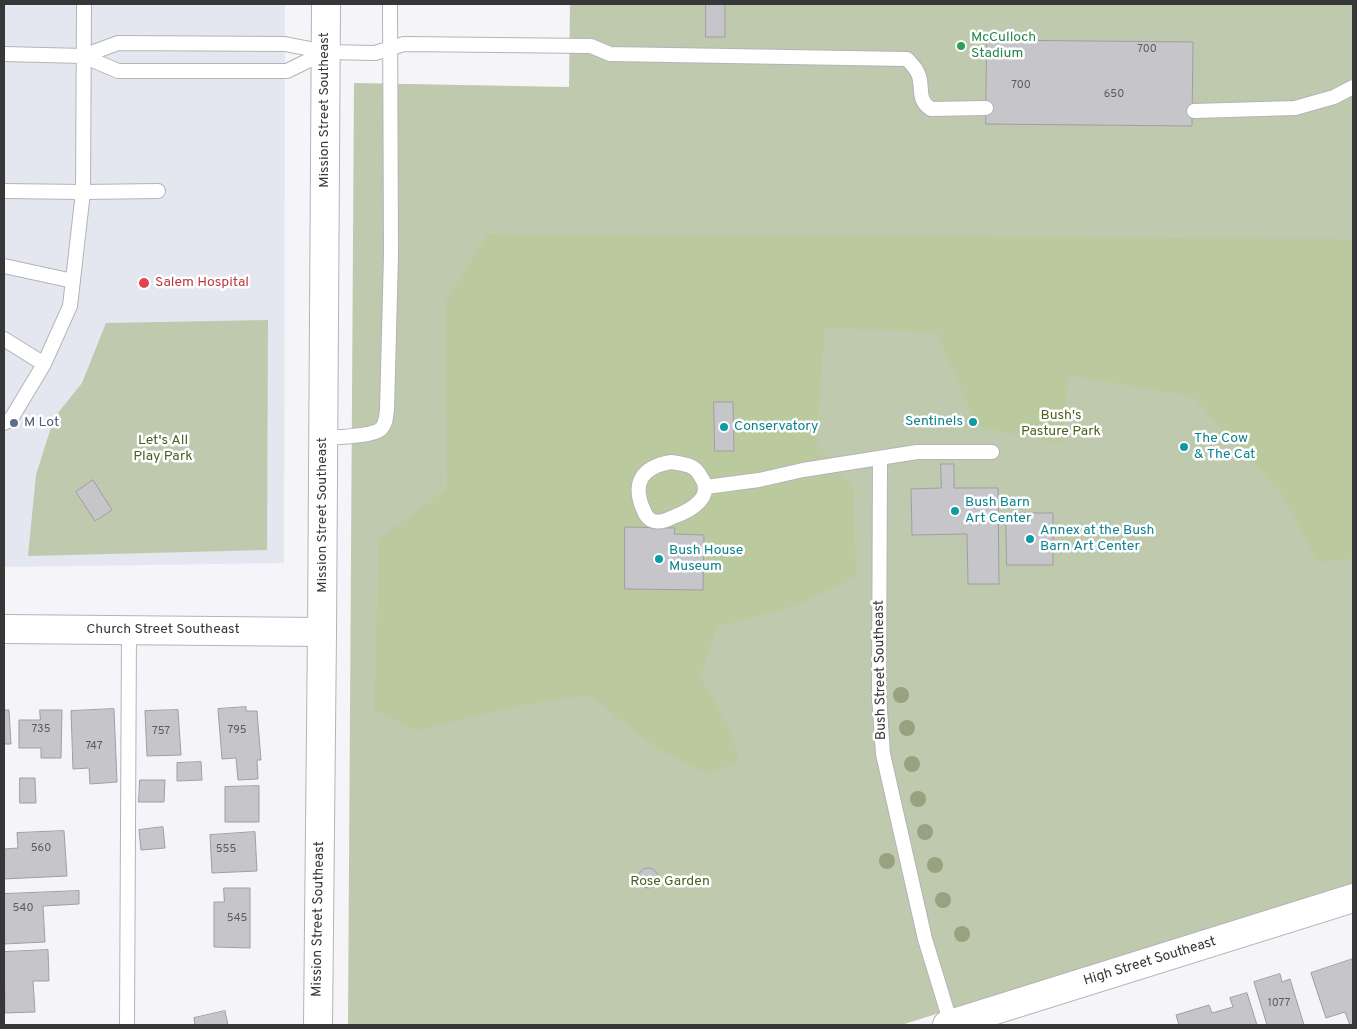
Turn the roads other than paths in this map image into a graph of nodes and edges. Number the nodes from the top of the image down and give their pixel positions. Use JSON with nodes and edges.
{"nodes":[{"id":1,"x":84,"y":4,"type":"edge"},
{"id":2,"x":326,"y":4,"type":"edge"},
{"id":3,"x":390,"y":4,"type":"edge"},
{"id":4,"x":389,"y":48,"type":"junction"},
{"id":5,"x":326,"y":52,"type":"junction"},
{"id":6,"x":4,"y":54,"type":"edge"},
{"id":7,"x":83,"y":56,"type":"junction"},
{"id":8,"x":1353,"y":87,"type":"edge"},
{"id":9,"x":986,"y":108,"type":"dead end"},
{"id":10,"x":1194,"y":111,"type":"dead end"},
{"id":11,"x":4,"y":191,"type":"edge"},
{"id":12,"x":158,"y":191,"type":"dead end"},
{"id":13,"x":83,"y":192,"type":"junction"},
{"id":14,"x":4,"y":266,"type":"edge"},
{"id":15,"x":73,"y":281,"type":"junction"},
{"id":16,"x":4,"y":339,"type":"edge"},
{"id":17,"x":44,"y":364,"type":"junction"},
{"id":18,"x":4,"y":423,"type":"edge"},
{"id":19,"x":323,"y":438,"type":"junction"},
{"id":20,"x":992,"y":452,"type":"dead end"},
{"id":21,"x":880,"y":458,"type":"junction"},
{"id":22,"x":706,"y":487,"type":"junction"},
{"id":23,"x":4,"y":629,"type":"edge"},
{"id":24,"x":128,"y":630,"type":"junction"},
{"id":25,"x":322,"y":632,"type":"junction"},
{"id":26,"x":1353,"y":898,"type":"edge"},
{"id":27,"x":127,"y":1025,"type":"edge"},
{"id":28,"x":318,"y":1025,"type":"edge"},
{"id":29,"x":949,"y":1025,"type":"edge"}],
"edges":[{"from":1,"to":7,"type":"lane"},
{"from":2,"to":5,"type":"main road","name":"Mission Street Southeast"},
{"from":3,"to":4,"type":"lane"},
{"from":4,"to":5,"type":"lane"},
{"from":4,"to":9,"type":"lane"},
{"from":4,"to":19,"type":"lane"},
{"from":5,"to":7,"type":"lane"},
{"from":5,"to":7,"type":"lane"},
{"from":5,"to":19,"type":"main road","name":"Mission Street Southeast"},
{"from":6,"to":7,"type":"lane"},
{"from":7,"to":13,"type":"lane"},
{"from":8,"to":10,"type":"lane"},
{"from":11,"to":13,"type":"lane"},
{"from":12,"to":13,"type":"lane"},
{"from":13,"to":15,"type":"lane"},
{"from":14,"to":15,"type":"lane"},
{"from":15,"to":17,"type":"lane"},
{"from":16,"to":17,"type":"lane"},
{"from":17,"to":18,"type":"lane"},
{"from":19,"to":25,"type":"main road","name":"Mission Street Southeast"},
{"from":20,"to":21,"type":"lane"},
{"from":21,"to":22,"type":"lane"},
{"from":21,"to":29,"type":"lane","name":"Bush Street Southeast"},
{"from":22,"to":22,"type":"lane"},
{"from":23,"to":24,"type":"main road","name":"Church Street Southeast"},
{"from":24,"to":25,"type":"main road","name":"Church Street Southeast"},
{"from":24,"to":27,"type":"lane"},
{"from":25,"to":28,"type":"main road","name":"Mission Street Southeast"},
{"from":26,"to":29,"type":"main road","name":"High Street Southeast"}]}
